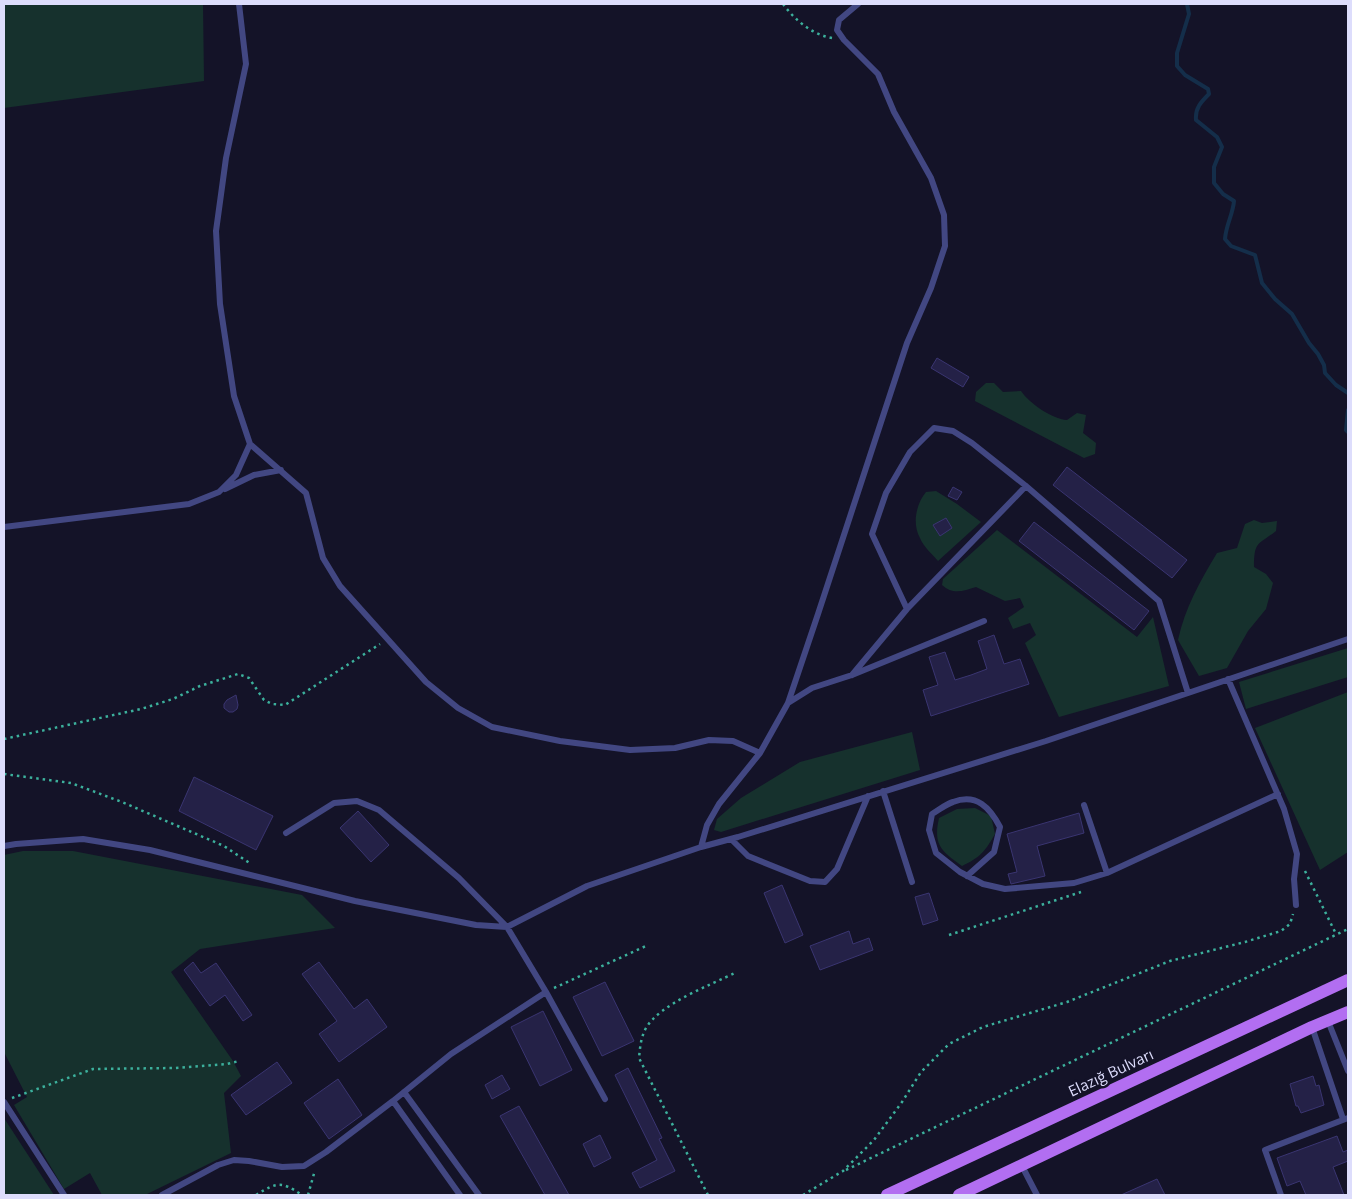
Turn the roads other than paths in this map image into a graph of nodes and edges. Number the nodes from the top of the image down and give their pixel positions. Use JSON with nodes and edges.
{"nodes":[{"id":1,"x":239,"y":4,"type":"edge"},
{"id":2,"x":858,"y":4,"type":"edge"},
{"id":3,"x":250,"y":444,"type":"junction"},
{"id":4,"x":281,"y":470,"type":"junction"},
{"id":5,"x":1026,"y":486,"type":"junction"},
{"id":6,"x":219,"y":492,"type":"junction"},
{"id":7,"x":4,"y":527,"type":"edge"},
{"id":8,"x":907,"y":609,"type":"junction"},
{"id":9,"x":984,"y":622,"type":"dead end"},
{"id":10,"x":1348,"y":638,"type":"edge"},
{"id":11,"x":852,"y":674,"type":"junction"},
{"id":12,"x":1228,"y":679,"type":"junction"},
{"id":13,"x":1188,"y":693,"type":"junction"},
{"id":14,"x":788,"y":703,"type":"junction"},
{"id":15,"x":760,"y":753,"type":"junction"},
{"id":16,"x":883,"y":792,"type":"junction"},
{"id":17,"x":1278,"y":794,"type":"junction"},
{"id":18,"x":868,"y":796,"type":"junction"},
{"id":19,"x":1084,"y":805,"type":"dead end"},
{"id":20,"x":286,"y":833,"type":"dead end"},
{"id":21,"x":731,"y":839,"type":"junction"},
{"id":22,"x":4,"y":846,"type":"edge"},
{"id":23,"x":701,"y":846,"type":"junction"},
{"id":24,"x":1106,"y":873,"type":"junction"},
{"id":25,"x":967,"y":876,"type":"junction"},
{"id":26,"x":912,"y":882,"type":"dead end"},
{"id":27,"x":1296,"y":905,"type":"road end"},
{"id":28,"x":507,"y":927,"type":"junction"},
{"id":29,"x":1348,"y":980,"type":"edge"},
{"id":30,"x":546,"y":992,"type":"junction"},
{"id":31,"x":1348,"y":1012,"type":"edge"},
{"id":32,"x":1328,"y":1021,"type":"junction"},
{"id":33,"x":1312,"y":1026,"type":"junction"},
{"id":34,"x":1348,"y":1071,"type":"edge"},
{"id":35,"x":404,"y":1092,"type":"junction"},
{"id":36,"x":605,"y":1099,"type":"dead end"},
{"id":37,"x":393,"y":1101,"type":"junction"},
{"id":38,"x":4,"y":1102,"type":"edge"},
{"id":39,"x":1346,"y":1118,"type":"edge"},
{"id":40,"x":1022,"y":1166,"type":"junction"},
{"id":41,"x":64,"y":1195,"type":"edge"},
{"id":42,"x":162,"y":1195,"type":"edge"},
{"id":43,"x":460,"y":1195,"type":"edge"},
{"id":44,"x":479,"y":1195,"type":"edge"},
{"id":45,"x":888,"y":1195,"type":"edge"},
{"id":46,"x":959,"y":1195,"type":"edge"},
{"id":47,"x":1037,"y":1195,"type":"edge"},
{"id":48,"x":1281,"y":1195,"type":"edge"}],
"edges":[{"from":1,"to":3,"type":"lane"},
{"from":2,"to":14,"type":"lane"},
{"from":3,"to":4,"type":"lane"},
{"from":3,"to":6,"type":"lane"},
{"from":4,"to":6,"type":"lane"},
{"from":4,"to":15,"type":"lane"},
{"from":5,"to":8,"type":"lane"},
{"from":5,"to":8,"type":"lane"},
{"from":5,"to":13,"type":"lane"},
{"from":6,"to":7,"type":"lane"},
{"from":8,"to":11,"type":"lane"},
{"from":9,"to":11,"type":"lane"},
{"from":10,"to":12,"type":"lane"},
{"from":11,"to":14,"type":"lane"},
{"from":12,"to":13,"type":"lane"},
{"from":12,"to":17,"type":"lane"},
{"from":13,"to":16,"type":"lane"},
{"from":14,"to":15,"type":"lane"},
{"from":15,"to":23,"type":"lane"},
{"from":16,"to":18,"type":"lane"},
{"from":16,"to":26,"type":"lane"},
{"from":17,"to":24,"type":"lane"},
{"from":17,"to":27,"type":"lane"},
{"from":18,"to":21,"type":"lane"},
{"from":18,"to":21,"type":"lane"},
{"from":19,"to":24,"type":"lane"},
{"from":20,"to":28,"type":"lane"},
{"from":21,"to":23,"type":"lane"},
{"from":22,"to":28,"type":"lane"},
{"from":23,"to":28,"type":"lane"},
{"from":24,"to":25,"type":"lane"},
{"from":25,"to":25,"type":"lane"},
{"from":28,"to":30,"type":"lane"},
{"from":29,"to":45,"type":"main road","name":"Elazığ Bulvarı"},
{"from":30,"to":35,"type":"lane"},
{"from":30,"to":36,"type":"lane"},
{"from":31,"to":32,"type":"main road"},
{"from":32,"to":33,"type":"main road"},
{"from":32,"to":34,"type":"lane"},
{"from":33,"to":39,"type":"lane"},
{"from":33,"to":40,"type":"main road"},
{"from":35,"to":37,"type":"lane"},
{"from":35,"to":44,"type":"lane"},
{"from":37,"to":42,"type":"lane"},
{"from":37,"to":43,"type":"lane"},
{"from":38,"to":41,"type":"lane"},
{"from":39,"to":48,"type":"lane"},
{"from":40,"to":46,"type":"main road"},
{"from":40,"to":47,"type":"lane"}]}
